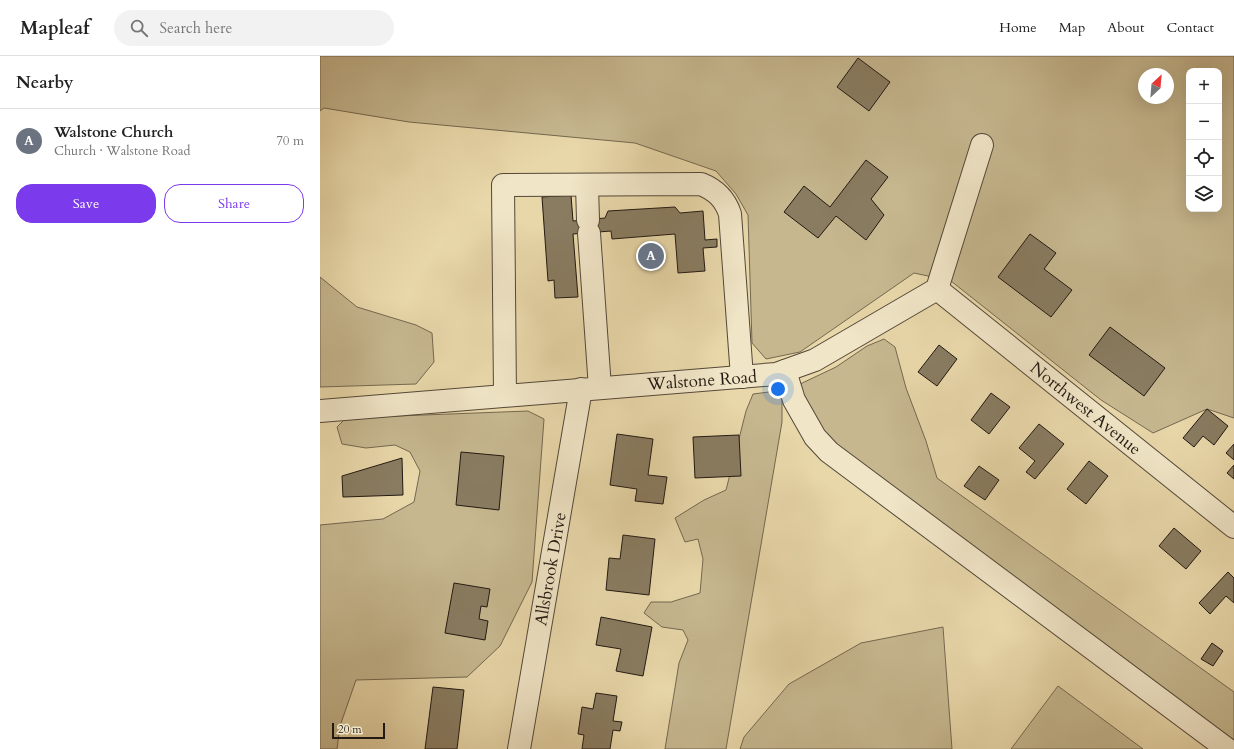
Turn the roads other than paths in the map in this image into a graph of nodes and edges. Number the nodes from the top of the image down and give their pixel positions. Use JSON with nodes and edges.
{"nodes":[{"id":1,"x":982,"y":145,"type":"dead end"},
{"id":2,"x":587,"y":185,"type":"junction"},
{"id":3,"x":938,"y":289,"type":"junction"},
{"id":4,"x":786,"y":371,"type":"junction"},
{"id":5,"x":742,"y":377,"type":"junction"},
{"id":6,"x":590,"y":388,"type":"junction"},
{"id":7,"x":505,"y":395,"type":"junction"},
{"id":8,"x":320,"y":411,"type":"edge"},
{"id":9,"x":1234,"y":527,"type":"edge"},
{"id":10,"x":519,"y":749,"type":"edge"},
{"id":11,"x":1227,"y":749,"type":"edge"}],
"edges":[{"from":1,"to":3,"type":"street"},
{"from":2,"to":5,"type":"street"},
{"from":2,"to":6,"type":"street","name":"Allsbrook Drive"},
{"from":2,"to":7,"type":"street"},
{"from":3,"to":4,"type":"street","name":"Walstone Road"},
{"from":3,"to":9,"type":"street","name":"Northwest Avenue"},
{"from":4,"to":5,"type":"street","name":"Walstone Road"},
{"from":4,"to":11,"type":"street"},
{"from":5,"to":6,"type":"street","name":"Walstone Road"},
{"from":6,"to":7,"type":"street","name":"Walstone Road"},
{"from":6,"to":10,"type":"street","name":"Allsbrook Drive"},
{"from":7,"to":8,"type":"street","name":"Walstone Road"}]}
